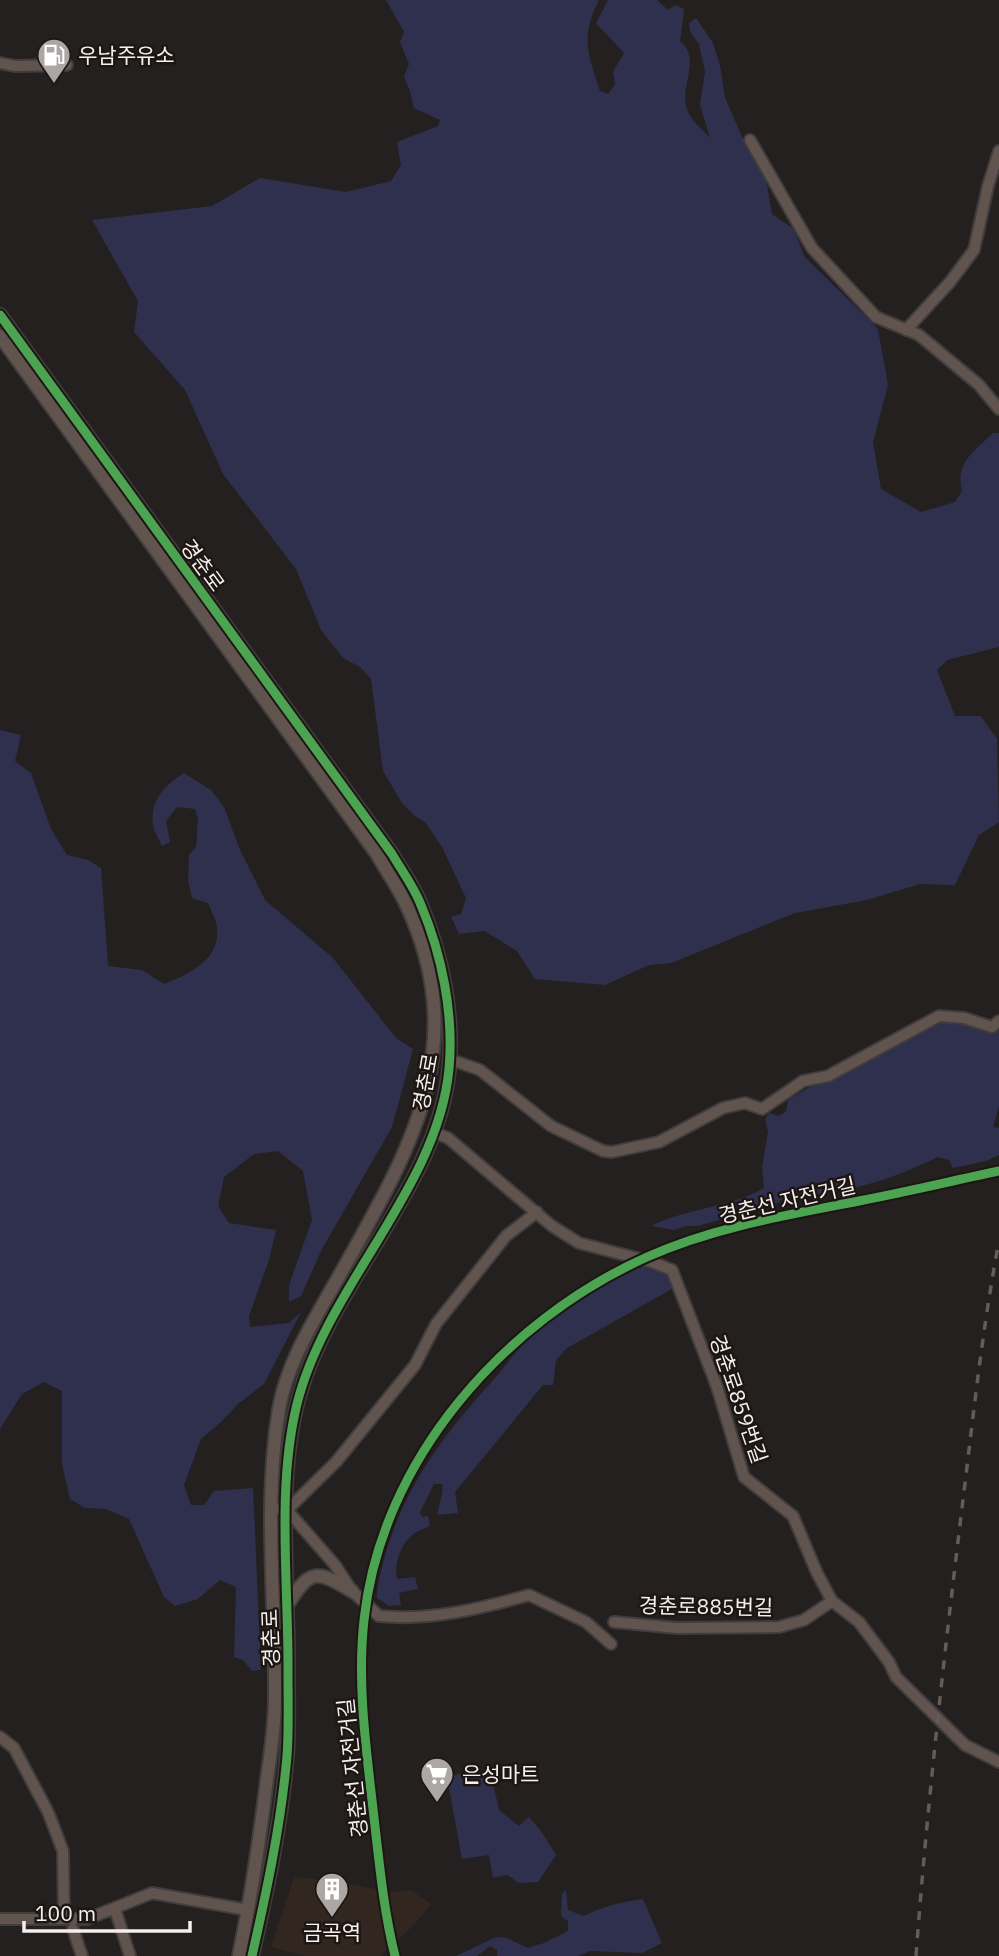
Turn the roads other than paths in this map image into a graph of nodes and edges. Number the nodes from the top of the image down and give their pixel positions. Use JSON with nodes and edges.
{"nodes":[{"id":1,"x":0,"y":63,"type":"edge"},
{"id":2,"x":67,"y":65,"type":"dead end"},
{"id":3,"x":751,"y":140,"type":"dead end"},
{"id":4,"x":999,"y":151,"type":"edge"},
{"id":5,"x":0,"y":315,"type":"edge"},
{"id":6,"x":906,"y":330,"type":"junction"},
{"id":7,"x":0,"y":336,"type":"edge"},
{"id":8,"x":999,"y":409,"type":"edge"},
{"id":9,"x":999,"y":1021,"type":"edge"},
{"id":10,"x":449,"y":1059,"type":"junction"},
{"id":11,"x":433,"y":1132,"type":"junction"},
{"id":12,"x":537,"y":1212,"type":"junction"},
{"id":13,"x":271,"y":1508,"type":"junction"},
{"id":14,"x":287,"y":1510,"type":"junction"},
{"id":15,"x":352,"y":1591,"type":"junction"},
{"id":16,"x":832,"y":1601,"type":"junction"},
{"id":17,"x":286,"y":1608,"type":"junction"},
{"id":18,"x":614,"y":1622,"type":"dead end"},
{"id":19,"x":611,"y":1644,"type":"dead end"},
{"id":20,"x":0,"y":1737,"type":"edge"},
{"id":21,"x":999,"y":1762,"type":"edge"},
{"id":22,"x":115,"y":1909,"type":"junction"},
{"id":23,"x":248,"y":1910,"type":"junction"},
{"id":24,"x":64,"y":1917,"type":"junction"},
{"id":25,"x":0,"y":1919,"type":"edge"},
{"id":26,"x":73,"y":1929,"type":"dead end"},
{"id":27,"x":82,"y":1956,"type":"edge"},
{"id":28,"x":130,"y":1956,"type":"edge"},
{"id":29,"x":239,"y":1956,"type":"edge"},
{"id":30,"x":252,"y":1956,"type":"edge"}],
"edges":[{"from":1,"to":2,"type":"street"},
{"from":3,"to":6,"type":"street"},
{"from":4,"to":6,"type":"street"},
{"from":5,"to":10,"type":"street","name":"경춘로"},
{"from":6,"to":8,"type":"street"},
{"from":7,"to":13,"type":"street","name":"경춘로"},
{"from":9,"to":10,"type":"street"},
{"from":10,"to":11,"type":"street","name":"경춘로"},
{"from":11,"to":12,"type":"street","name":"경춘로859번길"},
{"from":11,"to":14,"type":"street","name":"경춘로"},
{"from":12,"to":14,"type":"street"},
{"from":12,"to":16,"type":"street","name":"경춘로859번길"},
{"from":13,"to":14,"type":"street"},
{"from":13,"to":23,"type":"street","name":"경춘로"},
{"from":14,"to":15,"type":"street"},
{"from":14,"to":17,"type":"street","name":"경춘로"},
{"from":15,"to":17,"type":"street"},
{"from":15,"to":19,"type":"street"},
{"from":16,"to":18,"type":"street","name":"경춘로885번길"},
{"from":16,"to":21,"type":"street","name":"경춘로859번길"},
{"from":17,"to":30,"type":"street","name":"경춘로"},
{"from":20,"to":24,"type":"street"},
{"from":22,"to":23,"type":"street"},
{"from":22,"to":24,"type":"street"},
{"from":22,"to":28,"type":"street"},
{"from":23,"to":29,"type":"street","name":"경춘로"},
{"from":24,"to":25,"type":"street"},
{"from":26,"to":27,"type":"street"}]}
